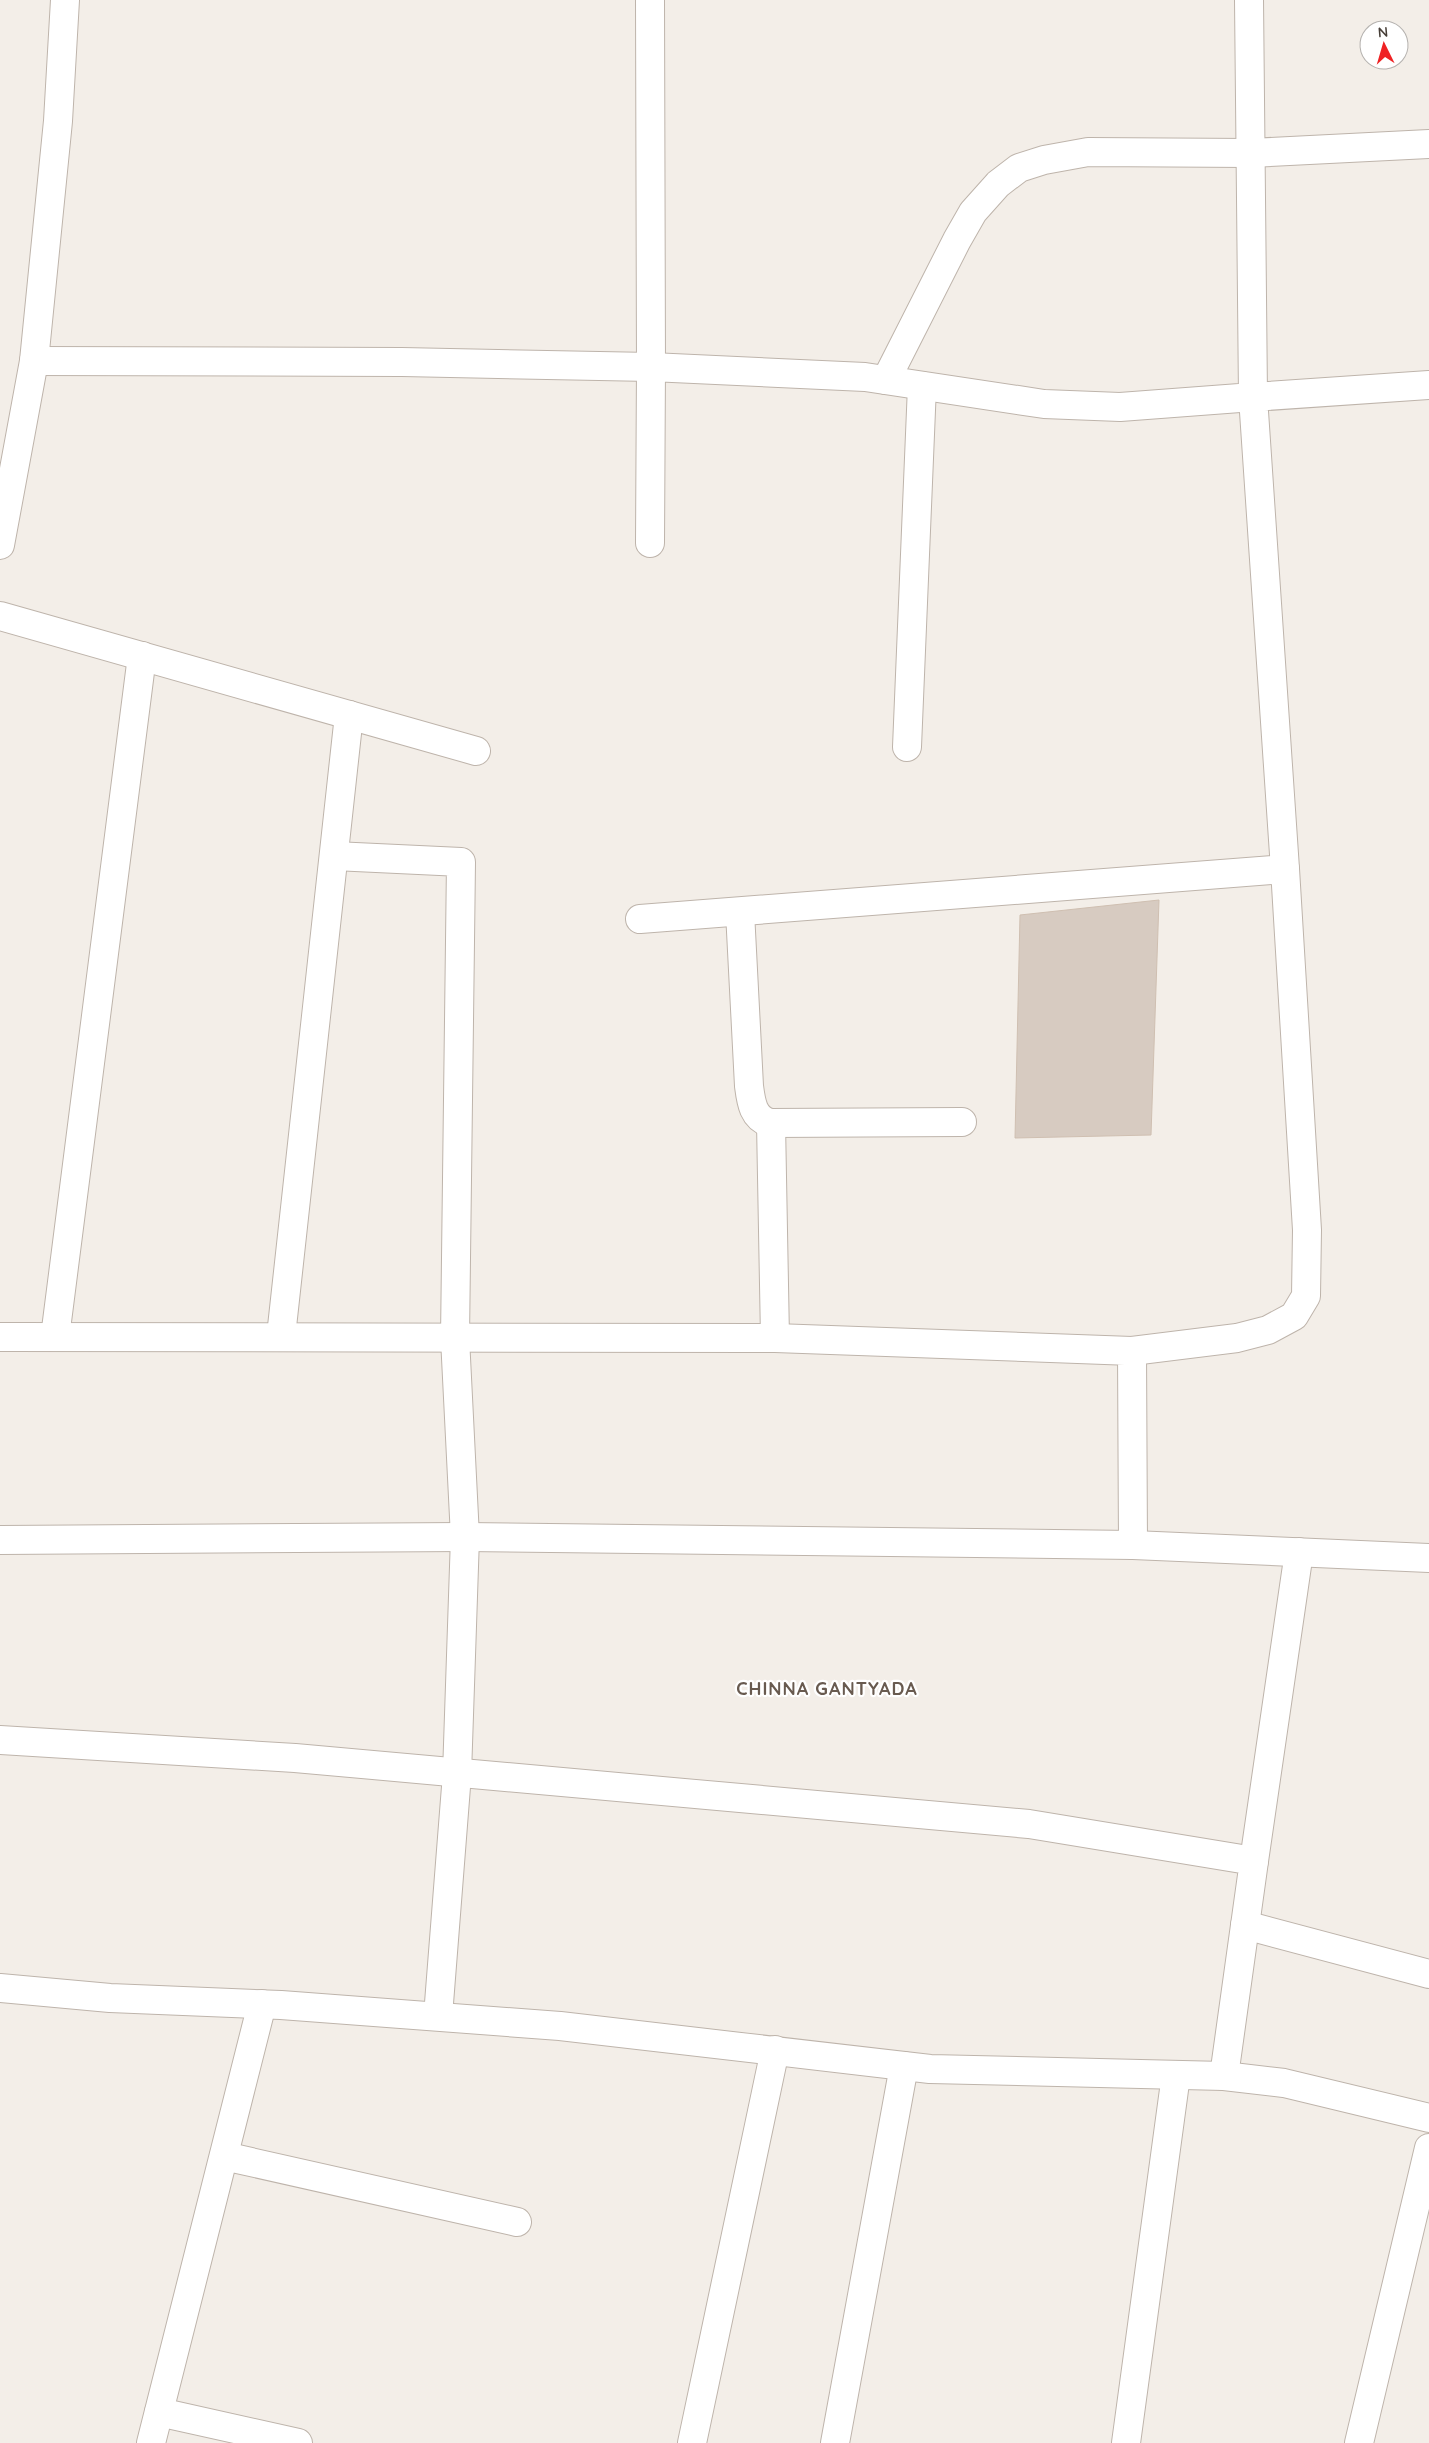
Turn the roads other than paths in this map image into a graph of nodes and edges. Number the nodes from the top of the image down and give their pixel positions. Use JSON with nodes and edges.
{"nodes":[{"id":1,"x":65,"y":0,"type":"edge"},
{"id":2,"x":650,"y":0,"type":"edge"},
{"id":3,"x":1249,"y":0,"type":"edge"},
{"id":4,"x":1429,"y":144,"type":"edge"},
{"id":5,"x":1250,"y":153,"type":"junction"},
{"id":6,"x":34,"y":360,"type":"junction"},
{"id":7,"x":651,"y":367,"type":"junction"},
{"id":8,"x":886,"y":380,"type":"junction"},
{"id":9,"x":922,"y":386,"type":"junction"},
{"id":10,"x":1429,"y":386,"type":"edge"},
{"id":11,"x":1253,"y":397,"type":"junction"},
{"id":12,"x":650,"y":543,"type":"dead end"},
{"id":13,"x":0,"y":545,"type":"edge"},
{"id":14,"x":0,"y":616,"type":"edge"},
{"id":15,"x":142,"y":656,"type":"junction"},
{"id":16,"x":349,"y":715,"type":"junction"},
{"id":17,"x":907,"y":747,"type":"dead end"},
{"id":18,"x":476,"y":751,"type":"dead end"},
{"id":19,"x":334,"y":856,"type":"junction"},
{"id":20,"x":1285,"y":869,"type":"junction"},
{"id":21,"x":740,"y":912,"type":"junction"},
{"id":22,"x":640,"y":919,"type":"dead end"},
{"id":23,"x":962,"y":1122,"type":"dead end"},
{"id":24,"x":771,"y":1123,"type":"junction"},
{"id":25,"x":281,"y":1336,"type":"junction"},
{"id":26,"x":0,"y":1337,"type":"edge"},
{"id":27,"x":55,"y":1337,"type":"junction"},
{"id":28,"x":455,"y":1338,"type":"junction"},
{"id":29,"x":775,"y":1338,"type":"junction"},
{"id":30,"x":1132,"y":1351,"type":"junction"},
{"id":31,"x":465,"y":1537,"type":"junction"},
{"id":32,"x":0,"y":1540,"type":"edge"},
{"id":33,"x":1133,"y":1545,"type":"junction"},
{"id":34,"x":1299,"y":1552,"type":"junction"},
{"id":35,"x":1429,"y":1558,"type":"edge"},
{"id":36,"x":0,"y":1740,"type":"edge"},
{"id":37,"x":457,"y":1774,"type":"junction"},
{"id":38,"x":1254,"y":1861,"type":"junction"},
{"id":39,"x":1245,"y":1926,"type":"junction"},
{"id":40,"x":1429,"y":1974,"type":"edge"},
{"id":41,"x":0,"y":1988,"type":"edge"},
{"id":42,"x":262,"y":2004,"type":"junction"},
{"id":43,"x":438,"y":2016,"type":"junction"},
{"id":44,"x":775,"y":2050,"type":"junction"},
{"id":45,"x":904,"y":2066,"type":"junction"},
{"id":46,"x":1176,"y":2075,"type":"junction"},
{"id":47,"x":1224,"y":2076,"type":"junction"},
{"id":48,"x":1429,"y":2118,"type":"edge"},
{"id":49,"x":1429,"y":2148,"type":"edge"},
{"id":50,"x":224,"y":2156,"type":"junction"},
{"id":51,"x":517,"y":2222,"type":"dead end"},
{"id":52,"x":159,"y":2412,"type":"junction"},
{"id":53,"x":151,"y":2443,"type":"edge"},
{"id":54,"x":298,"y":2443,"type":"edge"},
{"id":55,"x":692,"y":2443,"type":"edge"},
{"id":56,"x":835,"y":2443,"type":"edge"},
{"id":57,"x":1126,"y":2443,"type":"edge"},
{"id":58,"x":1359,"y":2443,"type":"edge"}],
"edges":[{"from":1,"to":6,"type":"street"},
{"from":2,"to":7,"type":"street"},
{"from":3,"to":5,"type":"street"},
{"from":4,"to":5,"type":"street"},
{"from":5,"to":8,"type":"street"},
{"from":5,"to":11,"type":"street"},
{"from":6,"to":7,"type":"street"},
{"from":6,"to":13,"type":"street"},
{"from":7,"to":8,"type":"street"},
{"from":7,"to":12,"type":"street"},
{"from":8,"to":9,"type":"street"},
{"from":9,"to":11,"type":"street"},
{"from":9,"to":17,"type":"street"},
{"from":10,"to":11,"type":"street"},
{"from":11,"to":20,"type":"street"},
{"from":14,"to":15,"type":"street"},
{"from":15,"to":16,"type":"street"},
{"from":15,"to":27,"type":"street"},
{"from":16,"to":18,"type":"street"},
{"from":16,"to":19,"type":"street"},
{"from":19,"to":25,"type":"street"},
{"from":19,"to":28,"type":"street"},
{"from":20,"to":21,"type":"street"},
{"from":20,"to":30,"type":"street"},
{"from":21,"to":22,"type":"street"},
{"from":21,"to":24,"type":"street"},
{"from":23,"to":24,"type":"street"},
{"from":24,"to":29,"type":"street"},
{"from":25,"to":27,"type":"street"},
{"from":25,"to":28,"type":"street"},
{"from":26,"to":27,"type":"street"},
{"from":28,"to":29,"type":"street"},
{"from":28,"to":31,"type":"street"},
{"from":29,"to":30,"type":"street"},
{"from":30,"to":33,"type":"street"},
{"from":31,"to":32,"type":"street"},
{"from":31,"to":33,"type":"street"},
{"from":31,"to":37,"type":"street"},
{"from":33,"to":34,"type":"street"},
{"from":34,"to":35,"type":"street"},
{"from":34,"to":38,"type":"street"},
{"from":36,"to":37,"type":"street"},
{"from":37,"to":38,"type":"street"},
{"from":37,"to":43,"type":"street"},
{"from":38,"to":39,"type":"street"},
{"from":39,"to":40,"type":"street"},
{"from":39,"to":47,"type":"street"},
{"from":41,"to":42,"type":"street"},
{"from":42,"to":43,"type":"street"},
{"from":42,"to":50,"type":"street"},
{"from":43,"to":44,"type":"street"},
{"from":44,"to":45,"type":"street"},
{"from":44,"to":55,"type":"street"},
{"from":45,"to":46,"type":"street"},
{"from":45,"to":56,"type":"street"},
{"from":46,"to":47,"type":"street"},
{"from":46,"to":57,"type":"street"},
{"from":47,"to":48,"type":"street"},
{"from":49,"to":58,"type":"street"},
{"from":50,"to":51,"type":"street"},
{"from":50,"to":52,"type":"street"},
{"from":52,"to":53,"type":"street"},
{"from":52,"to":54,"type":"street"}]}
